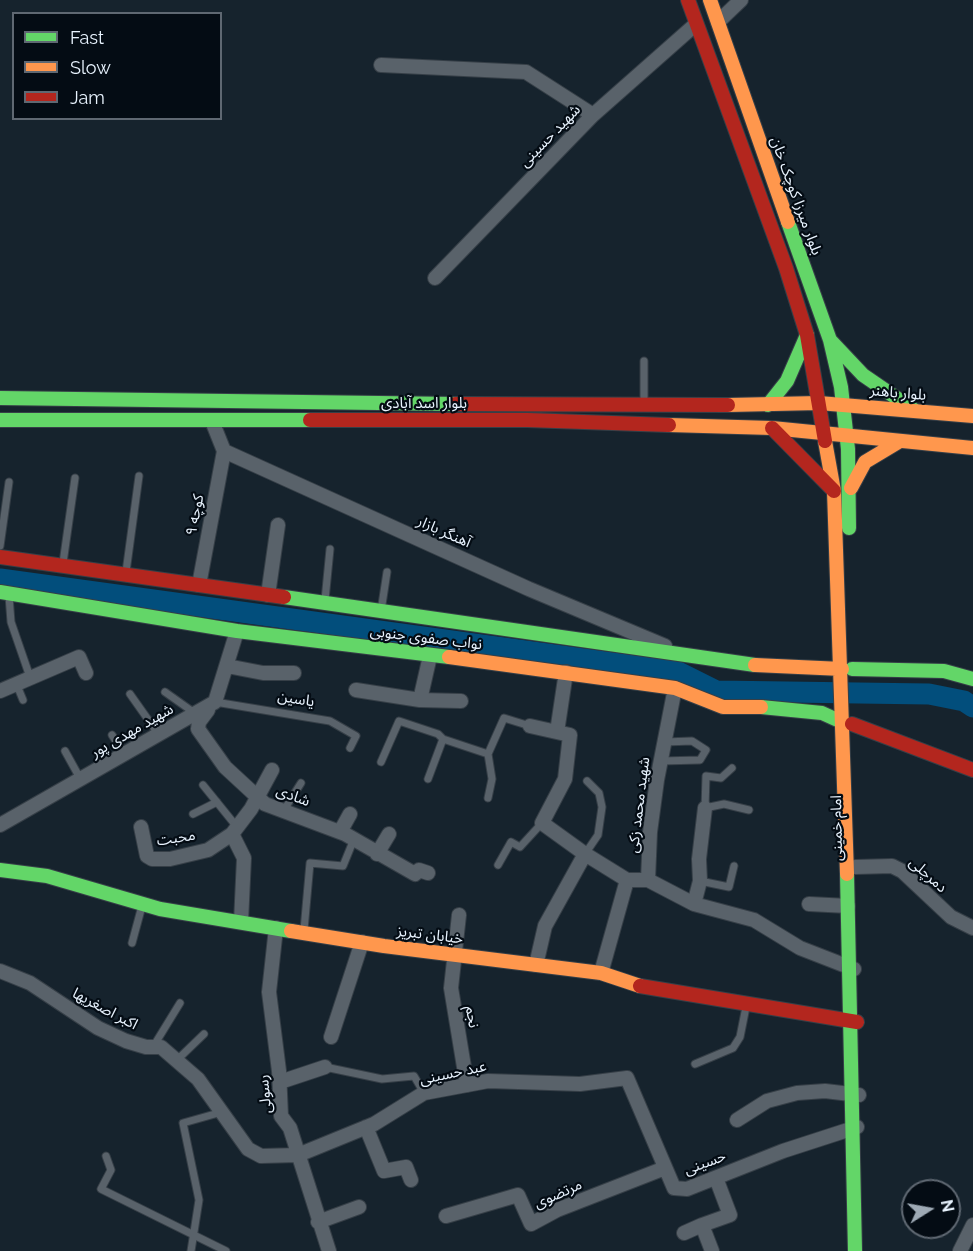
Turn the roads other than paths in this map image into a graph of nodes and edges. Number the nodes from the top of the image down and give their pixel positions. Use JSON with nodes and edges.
{"nodes":[{"id":1,"x":688,"y":0,"type":"edge"},
{"id":2,"x":710,"y":0,"type":"edge"},
{"id":3,"x":741,"y":0,"type":"edge"},
{"id":4,"x":718,"y":22,"type":"junction"},
{"id":5,"x":696,"y":24,"type":"junction"},
{"id":6,"x":381,"y":64,"type":"dead end"},
{"id":7,"x":593,"y":115,"type":"junction"},
{"id":8,"x":802,"y":259,"type":"junction"},
{"id":9,"x":786,"y":268,"type":"junction"},
{"id":10,"x":435,"y":278,"type":"dead end"},
{"id":11,"x":807,"y":335,"type":"junction"},
{"id":12,"x":830,"y":340,"type":"junction"},
{"id":13,"x":644,"y":361,"type":"dead end"},
{"id":14,"x":0,"y":398,"type":"edge"},
{"id":15,"x":136,"y":400,"type":"junction"},
{"id":16,"x":819,"y":403,"type":"junction"},
{"id":17,"x":768,"y":405,"type":"junction"},
{"id":18,"x":843,"y":405,"type":"junction"},
{"id":19,"x":644,"y":406,"type":"junction"},
{"id":20,"x":916,"y":412,"type":"junction"},
{"id":21,"x":973,"y":416,"type":"edge"},
{"id":22,"x":0,"y":420,"type":"edge"},
{"id":23,"x":135,"y":421,"type":"junction"},
{"id":24,"x":212,"y":421,"type":"junction"},
{"id":25,"x":772,"y":428,"type":"junction"},
{"id":26,"x":824,"y":434,"type":"junction"},
{"id":27,"x":847,"y":436,"type":"junction"},
{"id":28,"x":900,"y":441,"type":"junction"},
{"id":29,"x":973,"y":448,"type":"edge"},
{"id":30,"x":224,"y":451,"type":"junction"},
{"id":31,"x":139,"y":476,"type":"dead end"},
{"id":32,"x":75,"y":478,"type":"dead end"},
{"id":33,"x":9,"y":482,"type":"dead end"},
{"id":34,"x":834,"y":491,"type":"junction"},
{"id":35,"x":850,"y":491,"type":"junction"},
{"id":36,"x":278,"y":525,"type":"dead end"},
{"id":37,"x":0,"y":546,"type":"edge"},
{"id":38,"x":330,"y":549,"type":"dead end"},
{"id":39,"x":0,"y":557,"type":"edge"},
{"id":40,"x":62,"y":566,"type":"junction"},
{"id":41,"x":387,"y":572,"type":"dead end"},
{"id":42,"x":126,"y":574,"type":"junction"},
{"id":43,"x":199,"y":585,"type":"junction"},
{"id":44,"x":5,"y":593,"type":"edge"},
{"id":45,"x":268,"y":595,"type":"junction"},
{"id":46,"x":325,"y":603,"type":"junction"},
{"id":47,"x":381,"y":610,"type":"junction"},
{"id":48,"x":237,"y":631,"type":"junction"},
{"id":49,"x":681,"y":653,"type":"junction"},
{"id":50,"x":430,"y":656,"type":"junction"},
{"id":51,"x":227,"y":666,"type":"junction"},
{"id":52,"x":566,"y":672,"type":"junction"},
{"id":53,"x":86,"y":673,"type":"dead end"},
{"id":54,"x":294,"y":673,"type":"dead end"},
{"id":55,"x":847,"y":673,"type":"junction"},
{"id":56,"x":30,"y":677,"type":"junction"},
{"id":57,"x":973,"y":680,"type":"edge"},
{"id":58,"x":16,"y":683,"type":"junction"},
{"id":59,"x":675,"y":688,"type":"junction"},
{"id":60,"x":356,"y":690,"type":"dead end"},
{"id":61,"x":0,"y":691,"type":"edge"},
{"id":62,"x":165,"y":692,"type":"dead end"},
{"id":63,"x":130,"y":694,"type":"dead end"},
{"id":64,"x":23,"y":700,"type":"dead end"},
{"id":65,"x":420,"y":700,"type":"junction"},
{"id":66,"x":215,"y":702,"type":"junction"},
{"id":67,"x":461,"y":702,"type":"dead end"},
{"id":68,"x":196,"y":714,"type":"junction"},
{"id":69,"x":848,"y":720,"type":"junction"},
{"id":70,"x":530,"y":726,"type":"joint"},
{"id":71,"x":557,"y":732,"type":"junction"},
{"id":72,"x":112,"y":735,"type":"dead end"},
{"id":73,"x":159,"y":735,"type":"junction"},
{"id":74,"x":443,"y":739,"type":"junction"},
{"id":75,"x":665,"y":742,"type":"junction"},
{"id":76,"x":350,"y":748,"type":"dead end"},
{"id":77,"x":64,"y":751,"type":"dead end"},
{"id":78,"x":488,"y":754,"type":"junction"},
{"id":79,"x":124,"y":755,"type":"junction"},
{"id":80,"x":661,"y":761,"type":"junction"},
{"id":81,"x":381,"y":762,"type":"dead end"},
{"id":82,"x":732,"y":768,"type":"dead end"},
{"id":83,"x":272,"y":770,"type":"dead end"},
{"id":84,"x":973,"y":770,"type":"edge"},
{"id":85,"x":428,"y":779,"type":"dead end"},
{"id":86,"x":81,"y":780,"type":"junction"},
{"id":87,"x":587,"y":781,"type":"dead end"},
{"id":88,"x":301,"y":783,"type":"dead end"},
{"id":89,"x":203,"y":785,"type":"dead end"},
{"id":90,"x":257,"y":797,"type":"junction"},
{"id":91,"x":488,"y":798,"type":"dead end"},
{"id":92,"x":217,"y":802,"type":"junction"},
{"id":93,"x":705,"y":808,"type":"junction"},
{"id":94,"x":284,"y":810,"type":"junction"},
{"id":95,"x":749,"y":810,"type":"dead end"},
{"id":96,"x":193,"y":814,"type":"dead end"},
{"id":97,"x":350,"y":814,"type":"dead end"},
{"id":98,"x":542,"y":823,"type":"junction"},
{"id":99,"x":0,"y":825,"type":"edge"},
{"id":100,"x":141,"y":827,"type":"dead end"},
{"id":101,"x":235,"y":831,"type":"junction"},
{"id":102,"x":340,"y":832,"type":"junction"},
{"id":103,"x":388,"y":834,"type":"dead end"},
{"id":104,"x":354,"y":839,"type":"junction"},
{"id":105,"x":377,"y":854,"type":"junction"},
{"id":106,"x":585,"y":854,"type":"junction"},
{"id":107,"x":498,"y":866,"type":"dead end"},
{"id":108,"x":734,"y":866,"type":"dead end"},
{"id":109,"x":851,"y":867,"type":"junction"},
{"id":110,"x":0,"y":870,"type":"edge"},
{"id":111,"x":428,"y":873,"type":"dead end"},
{"id":112,"x":627,"y":880,"type":"junction"},
{"id":113,"x":648,"y":880,"type":"junction"},
{"id":114,"x":700,"y":881,"type":"junction"},
{"id":115,"x":143,"y":904,"type":"junction"},
{"id":116,"x":694,"y":904,"type":"junction"},
{"id":117,"x":809,"y":904,"type":"dead end"},
{"id":118,"x":848,"y":906,"type":"junction"},
{"id":119,"x":459,"y":915,"type":"dead end"},
{"id":120,"x":241,"y":922,"type":"junction"},
{"id":121,"x":276,"y":928,"type":"junction"},
{"id":122,"x":973,"y":928,"type":"edge"},
{"id":123,"x":304,"y":932,"type":"junction"},
{"id":124,"x":362,"y":942,"type":"junction"},
{"id":125,"x":132,"y":944,"type":"dead end"},
{"id":126,"x":453,"y":954,"type":"junction"},
{"id":127,"x":536,"y":965,"type":"junction"},
{"id":128,"x":853,"y":968,"type":"junction"},
{"id":129,"x":0,"y":971,"type":"edge"},
{"id":130,"x":601,"y":973,"type":"junction"},
{"id":131,"x":180,"y":1003,"type":"dead end"},
{"id":132,"x":746,"y":1004,"type":"junction"},
{"id":133,"x":854,"y":1022,"type":"junction"},
{"id":134,"x":204,"y":1034,"type":"dead end"},
{"id":135,"x":331,"y":1037,"type":"dead end"},
{"id":136,"x":153,"y":1047,"type":"junction"},
{"id":137,"x":177,"y":1060,"type":"junction"},
{"id":138,"x":695,"y":1064,"type":"dead end"},
{"id":139,"x":325,"y":1067,"type":"joint"},
{"id":140,"x":627,"y":1078,"type":"joint"},
{"id":141,"x":280,"y":1082,"type":"junction"},
{"id":142,"x":468,"y":1085,"type":"junction"},
{"id":143,"x":424,"y":1093,"type":"junction"},
{"id":144,"x":855,"y":1094,"type":"junction"},
{"id":145,"x":222,"y":1112,"type":"junction"},
{"id":146,"x":736,"y":1120,"type":"dead end"},
{"id":147,"x":366,"y":1127,"type":"junction"},
{"id":148,"x":856,"y":1128,"type":"junction"},
{"id":149,"x":298,"y":1155,"type":"junction"},
{"id":150,"x":106,"y":1156,"type":"dead end"},
{"id":151,"x":665,"y":1168,"type":"junction"},
{"id":152,"x":716,"y":1178,"type":"junction"},
{"id":153,"x":411,"y":1180,"type":"dead end"},
{"id":154,"x":358,"y":1207,"type":"dead end"},
{"id":155,"x":446,"y":1216,"type":"dead end"},
{"id":156,"x":318,"y":1222,"type":"junction"},
{"id":157,"x":702,"y":1225,"type":"junction"},
{"id":158,"x":973,"y":1225,"type":"edge"},
{"id":159,"x":684,"y":1233,"type":"dead end"},
{"id":160,"x":194,"y":1236,"type":"junction"},
{"id":161,"x":191,"y":1251,"type":"edge"},
{"id":162,"x":226,"y":1251,"type":"edge"},
{"id":163,"x":329,"y":1251,"type":"edge"},
{"id":164,"x":711,"y":1251,"type":"edge"},
{"id":165,"x":855,"y":1251,"type":"edge"},
{"id":166,"x":861,"y":1251,"type":"edge"},
{"id":167,"x":960,"y":1251,"type":"edge"}],
"edges":[{"from":1,"to":5,"type":"main road"},
{"from":2,"to":4,"type":"main road","name":"بلوار میرزا کوچک خان"},
{"from":3,"to":4,"type":"street"},
{"from":4,"to":8,"type":"main road","name":"بلوار میرزا کوچک خان"},
{"from":5,"to":7,"type":"street","name":"شهید حسینی"},
{"from":5,"to":9,"type":"main road"},
{"from":6,"to":7,"type":"street"},
{"from":7,"to":10,"type":"street","name":"شهید حسینی"},
{"from":8,"to":9,"type":"main road"},
{"from":8,"to":12,"type":"main road","name":"بلوار میرزا کوچک خان"},
{"from":9,"to":11,"type":"main road"},
{"from":11,"to":16,"type":"main road"},
{"from":11,"to":17,"type":"main road"},
{"from":12,"to":18,"type":"main road","name":"بلوار میرزا کوچک خان"},
{"from":12,"to":20,"type":"main road"},
{"from":13,"to":19,"type":"lane"},
{"from":14,"to":15,"type":"main road","name":"بلوار اسد آبادی"},
{"from":15,"to":19,"type":"main road","name":"بلوار اسد آبادی"},
{"from":15,"to":23,"type":"main road"},
{"from":16,"to":17,"type":"main road","name":"بلوار اسد آبادی"},
{"from":16,"to":18,"type":"main road","name":"بلوار باهنر"},
{"from":16,"to":26,"type":"main road","name":"امام خمینی"},
{"from":17,"to":19,"type":"main road","name":"بلوار اسد آبادی"},
{"from":18,"to":20,"type":"main road","name":"بلوار باهنر"},
{"from":18,"to":27,"type":"main road","name":"امام خمینی"},
{"from":20,"to":21,"type":"main road","name":"بلوار باهنر"},
{"from":22,"to":23,"type":"main road","name":"بلوار اسد آبادی"},
{"from":23,"to":24,"type":"main road","name":"بلوار اسد آبادی"},
{"from":24,"to":25,"type":"main road","name":"بلوار اسد آبادی"},
{"from":24,"to":30,"type":"street"},
{"from":25,"to":26,"type":"main road","name":"بلوار اسد آبادی"},
{"from":25,"to":34,"type":"main road"},
{"from":26,"to":27,"type":"main road","name":"بلوار اسد آبادی"},
{"from":26,"to":34,"type":"main road","name":"امام خمینی"},
{"from":27,"to":28,"type":"main road"},
{"from":27,"to":35,"type":"main road","name":"امام خمینی"},
{"from":28,"to":29,"type":"main road"},
{"from":28,"to":35,"type":"main road"},
{"from":30,"to":43,"type":"street","name":"کوچه ۹"},
{"from":30,"to":49,"type":"street","name":"آهنگر بازار"},
{"from":31,"to":42,"type":"lane"},
{"from":32,"to":40,"type":"lane"},
{"from":33,"to":37,"type":"lane"},
{"from":34,"to":55,"type":"main road","name":"امام خمینی"},
{"from":35,"to":55,"type":"main road","name":"امام خمینی"},
{"from":36,"to":45,"type":"street"},
{"from":38,"to":46,"type":"lane"},
{"from":39,"to":40,"type":"main road","name":"نواب صفوی جنوبی"},
{"from":40,"to":42,"type":"main road","name":"نواب صفوی جنوبی"},
{"from":41,"to":47,"type":"lane"},
{"from":42,"to":43,"type":"main road","name":"نواب صفوی جنوبی"},
{"from":43,"to":45,"type":"main road","name":"نواب صفوی جنوبی"},
{"from":44,"to":48,"type":"main road","name":"نواب صفوی جنوبی"},
{"from":44,"to":56,"type":"lane"},
{"from":45,"to":46,"type":"main road","name":"نواب صفوی جنوبی"},
{"from":46,"to":47,"type":"main road","name":"نواب صفوی جنوبی"},
{"from":47,"to":49,"type":"main road","name":"نواب صفوی جنوبی"},
{"from":48,"to":50,"type":"main road","name":"نواب صفوی جنوبی"},
{"from":48,"to":51,"type":"street"},
{"from":49,"to":55,"type":"main road","name":"نواب صفوی جنوبی"},
{"from":50,"to":52,"type":"main road","name":"نواب صفوی جنوبی"},
{"from":50,"to":65,"type":"street"},
{"from":51,"to":54,"type":"street"},
{"from":51,"to":66,"type":"street"},
{"from":52,"to":59,"type":"main road","name":"نواب صفوی جنوبی"},
{"from":52,"to":71,"type":"street"},
{"from":53,"to":56,"type":"street"},
{"from":55,"to":57,"type":"main road","name":"نواب صفوی جنوبی"},
{"from":55,"to":69,"type":"main road","name":"امام خمینی"},
{"from":56,"to":58,"type":"street"},
{"from":58,"to":61,"type":"street"},
{"from":58,"to":64,"type":"lane"},
{"from":59,"to":69,"type":"main road","name":"نواب صفوی جنوبی"},
{"from":59,"to":75,"type":"street","name":"شهید محمد زکی"},
{"from":60,"to":65,"type":"street"},
{"from":62,"to":68,"type":"lane"},
{"from":63,"to":73,"type":"lane"},
{"from":65,"to":67,"type":"street"},
{"from":66,"to":68,"type":"street","name":"شهید مهدی پور"},
{"from":66,"to":76,"type":"lane","name":"یاسین"},
{"from":66,"to":90,"type":"street","name":"شادی"},
{"from":68,"to":73,"type":"street","name":"شهید مهدی پور"},
{"from":69,"to":84,"type":"main road","name":"نواب صفوی جنوبی"},
{"from":69,"to":109,"type":"main road","name":"امام خمینی"},
{"from":70,"to":71,"type":"street"},
{"from":70,"to":78,"type":"lane"},
{"from":71,"to":98,"type":"street"},
{"from":72,"to":79,"type":"lane"},
{"from":73,"to":79,"type":"street","name":"شهید مهدی پور"},
{"from":74,"to":78,"type":"lane"},
{"from":74,"to":81,"type":"lane"},
{"from":74,"to":85,"type":"lane"},
{"from":75,"to":80,"type":"street","name":"شهید محمد زکی"},
{"from":75,"to":80,"type":"lane"},
{"from":77,"to":86,"type":"lane"},
{"from":78,"to":91,"type":"lane"},
{"from":79,"to":86,"type":"street","name":"شهید مهدی پور"},
{"from":80,"to":113,"type":"street","name":"شهید محمد زکی"},
{"from":82,"to":93,"type":"lane"},
{"from":83,"to":90,"type":"street","name":"محبت"},
{"from":86,"to":99,"type":"street","name":"شهید مهدی پور"},
{"from":87,"to":106,"type":"lane"},
{"from":88,"to":94,"type":"lane"},
{"from":89,"to":92,"type":"lane"},
{"from":90,"to":94,"type":"street","name":"شادی"},
{"from":90,"to":101,"type":"street","name":"محبت"},
{"from":92,"to":96,"type":"lane"},
{"from":92,"to":101,"type":"lane"},
{"from":93,"to":95,"type":"lane"},
{"from":93,"to":114,"type":"street"},
{"from":94,"to":102,"type":"street","name":"شادی"},
{"from":97,"to":102,"type":"street"},
{"from":98,"to":106,"type":"street"},
{"from":98,"to":107,"type":"lane"},
{"from":100,"to":101,"type":"street","name":"محبت"},
{"from":101,"to":120,"type":"street"},
{"from":102,"to":104,"type":"street","name":"شادی"},
{"from":103,"to":105,"type":"street"},
{"from":104,"to":105,"type":"street","name":"شادی"},
{"from":104,"to":123,"type":"lane"},
{"from":105,"to":111,"type":"street","name":"شادی"},
{"from":106,"to":112,"type":"street"},
{"from":106,"to":127,"type":"street"},
{"from":108,"to":114,"type":"lane"},
{"from":109,"to":118,"type":"main road","name":"امام خمینی"},
{"from":109,"to":122,"type":"street","name":"دمرچلی"},
{"from":109,"to":128,"type":"main road","name":"امام خمینی"},
{"from":110,"to":115,"type":"main road","name":"خیابان تبریز"},
{"from":112,"to":113,"type":"street"},
{"from":112,"to":130,"type":"street"},
{"from":113,"to":116,"type":"street"},
{"from":114,"to":116,"type":"street"},
{"from":115,"to":120,"type":"main road","name":"خیابان تبریز"},
{"from":115,"to":125,"type":"lane"},
{"from":116,"to":128,"type":"street"},
{"from":117,"to":118,"type":"street"},
{"from":118,"to":128,"type":"main road","name":"امام خمینی"},
{"from":119,"to":126,"type":"street","name":"نجم"},
{"from":120,"to":121,"type":"main road","name":"خیابان تبریز"},
{"from":121,"to":123,"type":"main road","name":"خیابان تبریز"},
{"from":121,"to":141,"type":"street","name":"رسولی"},
{"from":123,"to":124,"type":"main road","name":"خیابان تبریز"},
{"from":124,"to":126,"type":"main road","name":"خیابان تبریز"},
{"from":124,"to":135,"type":"street"},
{"from":126,"to":127,"type":"main road","name":"خیابان تبریز"},
{"from":126,"to":142,"type":"street","name":"نجم"},
{"from":127,"to":130,"type":"main road","name":"خیابان تبریز"},
{"from":128,"to":133,"type":"main road","name":"امام خمینی"},
{"from":129,"to":136,"type":"street","name":"اکبر اصغریها"},
{"from":130,"to":132,"type":"main road","name":"خیابان تبریز"},
{"from":131,"to":136,"type":"lane"},
{"from":132,"to":133,"type":"main road","name":"خیابان تبریز"},
{"from":132,"to":138,"type":"lane"},
{"from":133,"to":144,"type":"main road","name":"امام خمینی"},
{"from":134,"to":137,"type":"lane"},
{"from":136,"to":137,"type":"street","name":"اکبر اصغریها"},
{"from":137,"to":145,"type":"street","name":"اکبر اصغریها"},
{"from":139,"to":141,"type":"street"},
{"from":139,"to":143,"type":"lane"},
{"from":140,"to":142,"type":"street","name":"عبد حسینی"},
{"from":140,"to":151,"type":"street","name":"حسینی"},
{"from":141,"to":149,"type":"street","name":"رسولی"},
{"from":142,"to":143,"type":"street","name":"عبد حسینی"},
{"from":143,"to":147,"type":"street","name":"عبد حسینی"},
{"from":144,"to":146,"type":"street"},
{"from":144,"to":148,"type":"main road","name":"امام خمینی"},
{"from":145,"to":149,"type":"street","name":"اکبر اصغریها"},
{"from":145,"to":160,"type":"lane"},
{"from":147,"to":149,"type":"street","name":"عبد حسینی"},
{"from":147,"to":153,"type":"street"},
{"from":148,"to":152,"type":"street","name":"حسینی"},
{"from":148,"to":165,"type":"main road","name":"امام خمینی"},
{"from":148,"to":166,"type":"main road","name":"امام خمینی"},
{"from":149,"to":156,"type":"street","name":"رسولی"},
{"from":150,"to":160,"type":"lane"},
{"from":151,"to":152,"type":"street","name":"حسینی"},
{"from":151,"to":155,"type":"street","name":"مرتضوی"},
{"from":152,"to":157,"type":"street"},
{"from":154,"to":156,"type":"street"},
{"from":156,"to":163,"type":"street","name":"رسولی"},
{"from":157,"to":159,"type":"street"},
{"from":157,"to":164,"type":"street"},
{"from":158,"to":167,"type":"street"},
{"from":160,"to":161,"type":"lane"},
{"from":160,"to":162,"type":"lane"}]}
